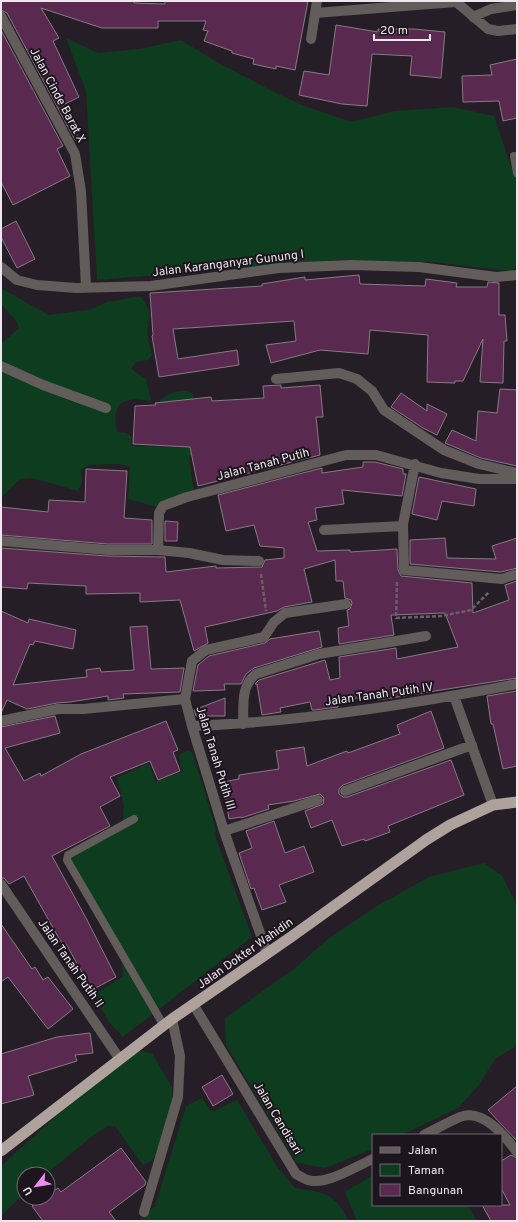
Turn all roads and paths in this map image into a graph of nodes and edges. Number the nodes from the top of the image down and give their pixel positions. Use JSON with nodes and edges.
{"nodes":[{"id":1,"x":317,"y":1,"type":"edge"},
{"id":2,"x":455,"y":1,"type":"edge"},
{"id":3,"x":517,"y":5,"type":"edge"},
{"id":4,"x":315,"y":13,"type":"junction"},
{"id":5,"x":1,"y":16,"type":"edge"},
{"id":6,"x":473,"y":17,"type":"junction"},
{"id":7,"x":517,"y":29,"type":"edge"},
{"id":8,"x":311,"y":39,"type":"dead end"},
{"id":9,"x":514,"y":156,"type":"dead end"},
{"id":10,"x":517,"y":173,"type":"edge"},
{"id":11,"x":1,"y":267,"type":"edge"},
{"id":12,"x":517,"y":275,"type":"edge"},
{"id":13,"x":86,"y":287,"type":"junction"},
{"id":14,"x":1,"y":366,"type":"edge"},
{"id":15,"x":276,"y":380,"type":"dead end"},
{"id":16,"x":106,"y":408,"type":"dead end"},
{"id":17,"x":414,"y":464,"type":"junction"},
{"id":18,"x":517,"y":473,"type":"edge"},
{"id":19,"x":517,"y":479,"type":"edge"},
{"id":20,"x":403,"y":525,"type":"junction"},
{"id":21,"x":324,"y":530,"type":"dead end"},
{"id":22,"x":1,"y":541,"type":"edge"},
{"id":23,"x":158,"y":550,"type":"junction"},
{"id":24,"x":259,"y":561,"type":"joint"},
{"id":25,"x":517,"y":574,"type":"edge"},
{"id":26,"x":502,"y":579,"type":"junction"},
{"id":27,"x":397,"y":580,"type":"dead end"},
{"id":28,"x":346,"y":604,"type":"dead end"},
{"id":29,"x":269,"y":629,"type":"junction"},
{"id":30,"x":426,"y":636,"type":"dead end"},
{"id":31,"x":517,"y":684,"type":"edge"},
{"id":32,"x":454,"y":696,"type":"junction"},
{"id":33,"x":185,"y":699,"type":"junction"},
{"id":34,"x":1,"y":721,"type":"edge"},
{"id":35,"x":243,"y":724,"type":"junction"},
{"id":36,"x":192,"y":726,"type":"junction"},
{"id":37,"x":472,"y":745,"type":"junction"},
{"id":38,"x":345,"y":791,"type":"dead end"},
{"id":39,"x":318,"y":800,"type":"dead end"},
{"id":40,"x":517,"y":802,"type":"edge"},
{"id":41,"x":493,"y":805,"type":"junction"},
{"id":42,"x":134,"y":819,"type":"dead end"},
{"id":43,"x":224,"y":831,"type":"junction"},
{"id":44,"x":1,"y":884,"type":"edge"},
{"id":45,"x":267,"y":953,"type":"junction"},
{"id":46,"x":194,"y":1004,"type":"junction"},
{"id":47,"x":168,"y":1022,"type":"junction"},
{"id":48,"x":119,"y":1058,"type":"junction"},
{"id":49,"x":426,"y":1134,"type":"edge"},
{"id":50,"x":1,"y":1151,"type":"edge"},
{"id":51,"x":517,"y":1152,"type":"edge"},
{"id":52,"x":372,"y":1159,"type":"edge"},
{"id":53,"x":144,"y":1212,"type":"dead end"}],
"edges":[{"from":1,"to":4,"type":"street"},
{"from":2,"to":4,"type":"street"},
{"from":2,"to":6,"type":"street"},
{"from":3,"to":6,"type":"street"},
{"from":4,"to":8,"type":"street"},
{"from":5,"to":13,"type":"street","name":"Jalan Cinde Barat X"},
{"from":6,"to":7,"type":"street"},
{"from":9,"to":10,"type":"lane"},
{"from":11,"to":13,"type":"street","name":"Jalan Karanganyar Gunung I"},
{"from":12,"to":13,"type":"street","name":"Jalan Karanganyar Gunung I"},
{"from":14,"to":16,"type":"street"},
{"from":15,"to":18,"type":"street"},
{"from":17,"to":19,"type":"street","name":"Jalan Tanah Putih"},
{"from":17,"to":20,"type":"street"},
{"from":17,"to":23,"type":"street","name":"Jalan Tanah Putih"},
{"from":20,"to":21,"type":"street"},
{"from":20,"to":26,"type":"street"},
{"from":22,"to":23,"type":"street"},
{"from":23,"to":24,"type":"street"},
{"from":24,"to":29,"type":"path"},
{"from":25,"to":26,"type":"street"},
{"from":26,"to":27,"type":"path"},
{"from":28,"to":29,"type":"street"},
{"from":29,"to":33,"type":"street"},
{"from":30,"to":35,"type":"street"},
{"from":31,"to":32,"type":"street","name":"Jalan Tanah Putih IV"},
{"from":32,"to":35,"type":"street","name":"Jalan Tanah Putih IV"},
{"from":32,"to":37,"type":"street"},
{"from":33,"to":34,"type":"street","name":"Jalan Tanah Putih III"},
{"from":33,"to":36,"type":"street","name":"Jalan Tanah Putih III"},
{"from":35,"to":36,"type":"street","name":"Jalan Tanah Putih IV"},
{"from":36,"to":43,"type":"street","name":"Jalan Tanah Putih III"},
{"from":37,"to":38,"type":"street"},
{"from":37,"to":41,"type":"street"},
{"from":39,"to":43,"type":"street"},
{"from":40,"to":41,"type":"highway","name":"Jalan Dokter Wahidin"},
{"from":41,"to":45,"type":"highway","name":"Jalan Dokter Wahidin"},
{"from":42,"to":47,"type":"lane"},
{"from":43,"to":45,"type":"street","name":"Jalan Tanah Putih III"},
{"from":44,"to":48,"type":"street","name":"Jalan Tanah Putih II"},
{"from":45,"to":46,"type":"highway","name":"Jalan Dokter Wahidin"},
{"from":46,"to":47,"type":"highway","name":"Jalan Dokter Wahidin"},
{"from":46,"to":52,"type":"street","name":"Jalan Candisari"},
{"from":47,"to":48,"type":"highway","name":"Jalan Dokter Wahidin"},
{"from":47,"to":53,"type":"street"},
{"from":48,"to":50,"type":"highway","name":"Jalan Dokter Wahidin"},
{"from":49,"to":51,"type":"street"}]}
